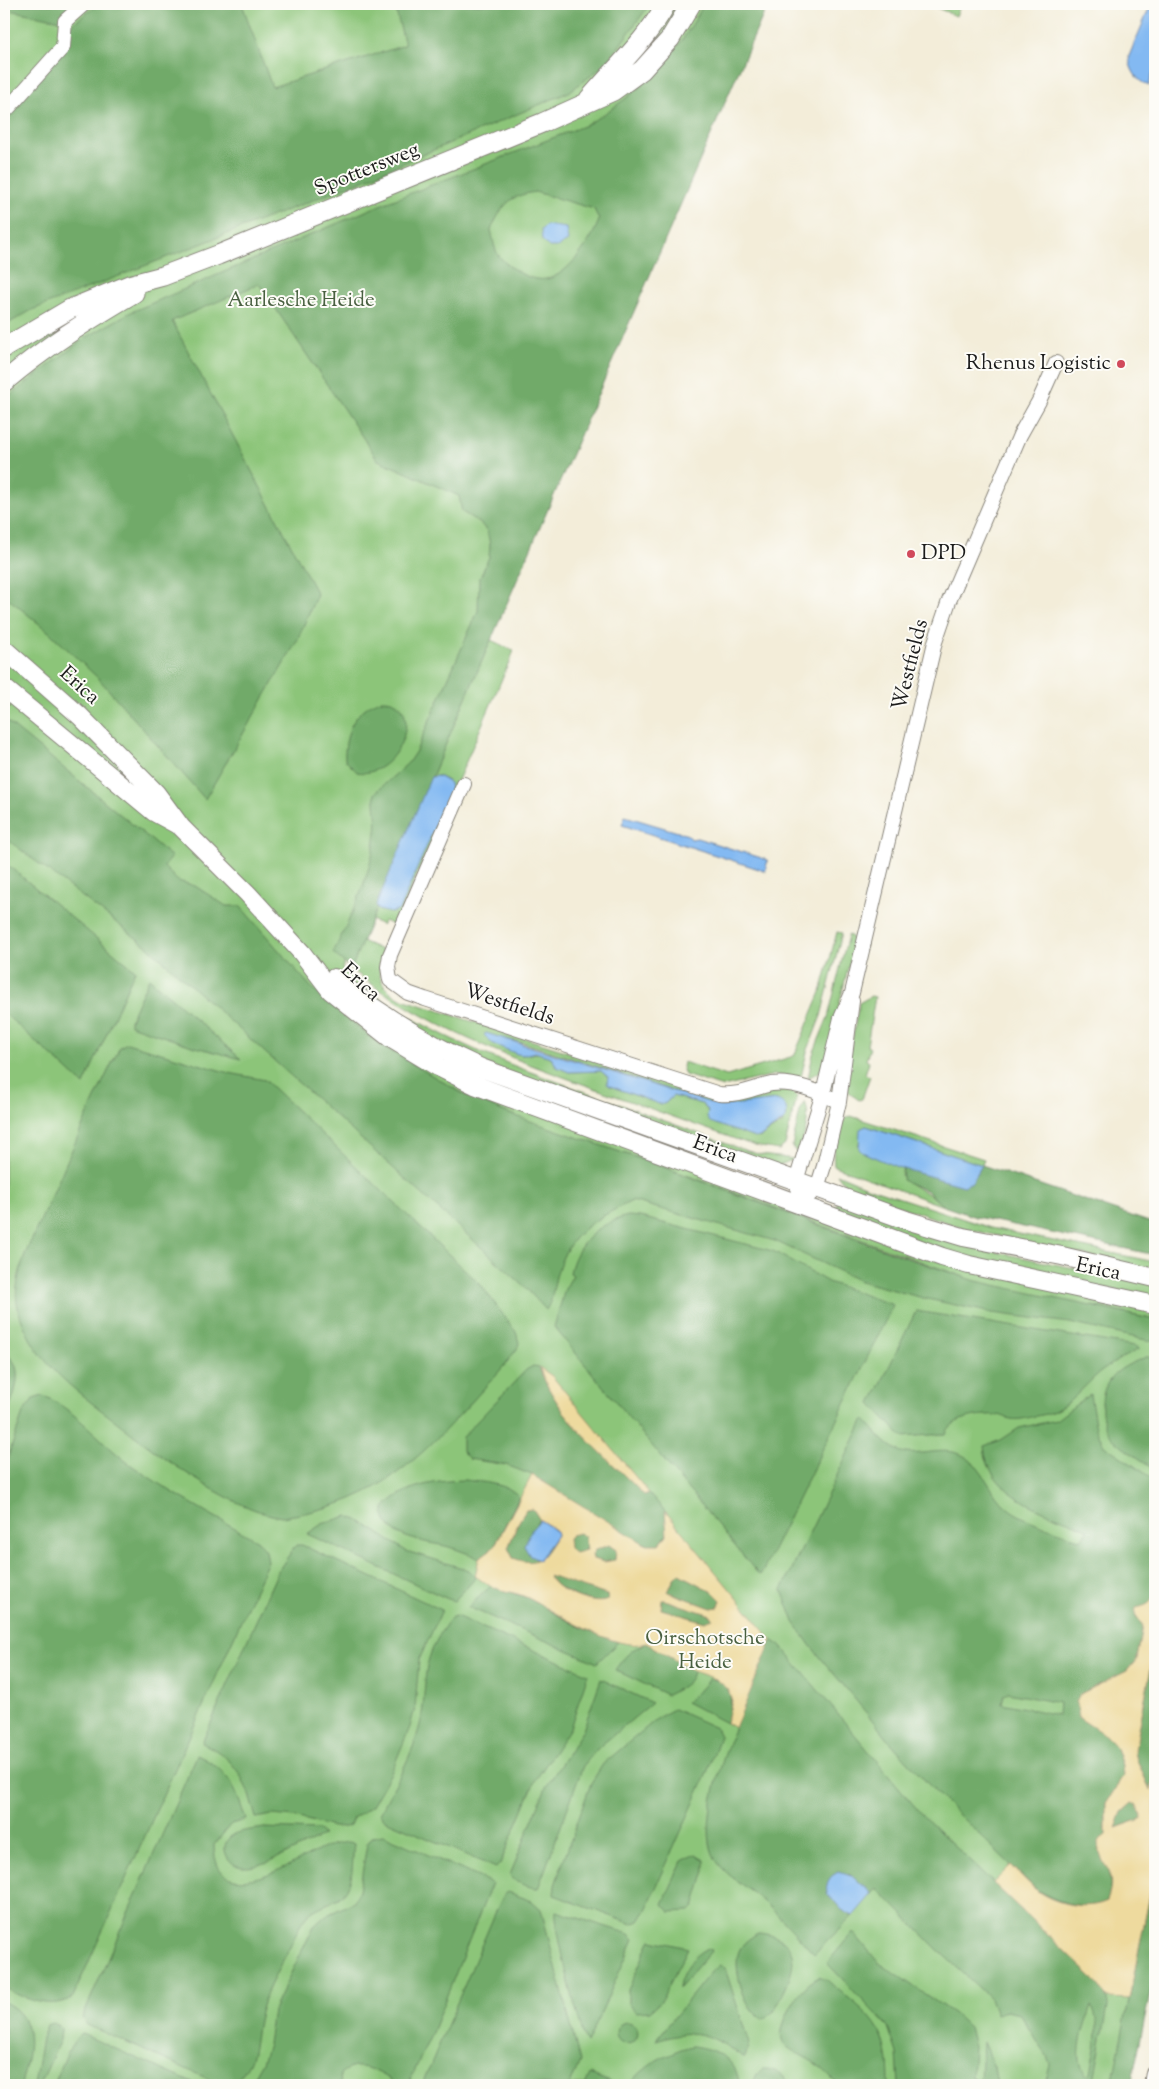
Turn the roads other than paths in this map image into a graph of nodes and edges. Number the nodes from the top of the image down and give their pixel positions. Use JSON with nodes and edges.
{"nodes":[{"id":1,"x":84,"y":4,"type":"edge"},
{"id":2,"x":666,"y":4,"type":"edge"},
{"id":3,"x":690,"y":4,"type":"edge"},
{"id":4,"x":587,"y":102,"type":"junction"},
{"id":5,"x":4,"y":113,"type":"edge"},
{"id":6,"x":163,"y":276,"type":"junction"},
{"id":7,"x":4,"y":348,"type":"edge"},
{"id":8,"x":1056,"y":363,"type":"dead end"},
{"id":9,"x":4,"y":382,"type":"edge"},
{"id":10,"x":4,"y":649,"type":"edge"},
{"id":11,"x":4,"y":688,"type":"edge"},
{"id":12,"x":464,"y":784,"type":"dead end"},
{"id":13,"x":181,"y":826,"type":"junction"},
{"id":14,"x":302,"y":953,"type":"junction"},
{"id":15,"x":852,"y":993,"type":"junction"},
{"id":16,"x":823,"y":1093,"type":"junction"},
{"id":17,"x":839,"y":1102,"type":"junction"},
{"id":18,"x":796,"y":1182,"type":"junction"},
{"id":19,"x":817,"y":1188,"type":"junction"},
{"id":20,"x":800,"y":1204,"type":"junction"},
{"id":21,"x":1155,"y":1278,"type":"edge"},
{"id":22,"x":1155,"y":1305,"type":"edge"},
{"id":23,"x":1155,"y":2073,"type":"edge"},
{"id":24,"x":1153,"y":2085,"type":"edge"}],
"edges":[{"from":1,"to":5,"type":"street"},
{"from":2,"to":4,"type":"main road","name":"Spottersweg"},
{"from":3,"to":4,"type":"main road","name":"Spottersweg"},
{"from":4,"to":6,"type":"main road","name":"Spottersweg"},
{"from":6,"to":7,"type":"main road","name":"Spottersweg"},
{"from":6,"to":9,"type":"main road","name":"Spottersweg"},
{"from":8,"to":15,"type":"street","name":"Westfields"},
{"from":10,"to":13,"type":"street","name":"Erica"},
{"from":11,"to":13,"type":"street","name":"Erica"},
{"from":12,"to":16,"type":"street","name":"Westfields"},
{"from":13,"to":14,"type":"street","name":"Erica"},
{"from":14,"to":18,"type":"street","name":"Erica"},
{"from":14,"to":20,"type":"street","name":"Erica"},
{"from":15,"to":16,"type":"street","name":"Westfields"},
{"from":15,"to":17,"type":"street","name":"Westfields"},
{"from":16,"to":17,"type":"street","name":"Westfields"},
{"from":16,"to":18,"type":"street","name":"Westfields"},
{"from":17,"to":19,"type":"street","name":"Westfields"},
{"from":18,"to":19,"type":"street","name":"Erica"},
{"from":18,"to":20,"type":"street","name":"Westfields"},
{"from":19,"to":20,"type":"street"},
{"from":19,"to":21,"type":"street","name":"Erica"},
{"from":20,"to":22,"type":"street","name":"Erica"},
{"from":23,"to":24,"type":"street"}]}
